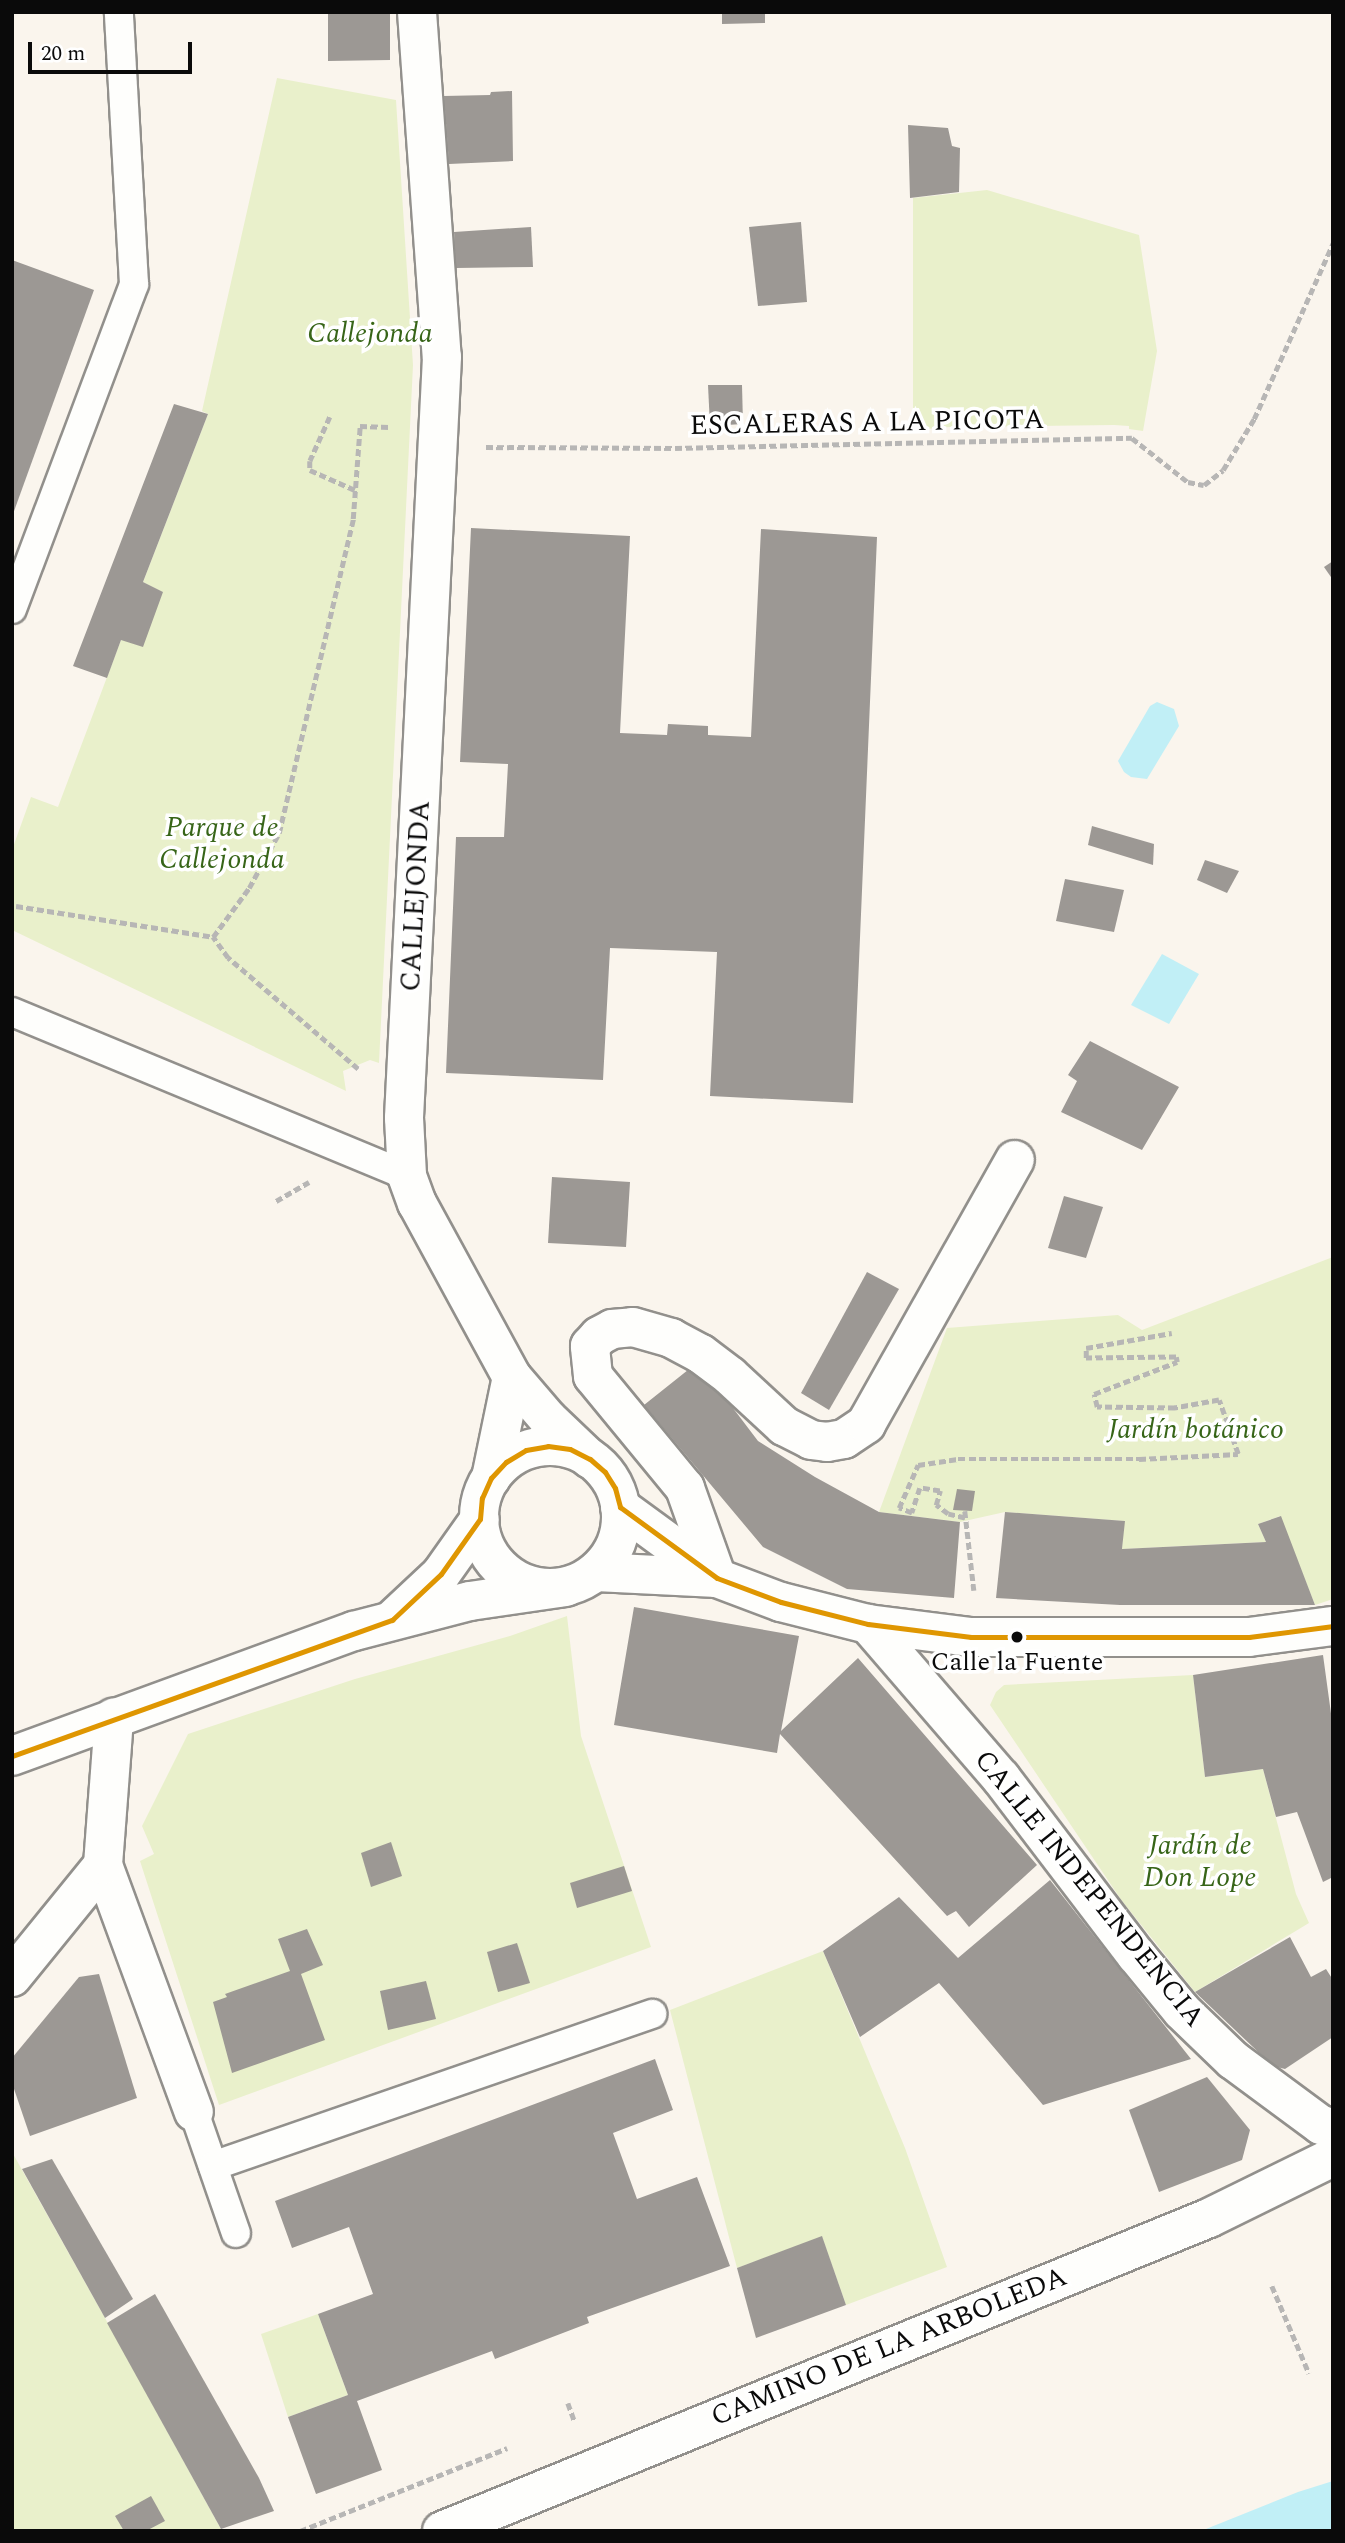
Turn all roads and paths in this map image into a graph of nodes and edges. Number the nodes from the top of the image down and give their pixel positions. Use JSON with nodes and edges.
{"nodes":[{"id":1,"x":119,"y":12,"type":"edge"},
{"id":2,"x":417,"y":12,"type":"edge"},
{"id":3,"x":1333,"y":243,"type":"edge"},
{"id":4,"x":330,"y":417,"type":"dead end"},
{"id":5,"x":439,"y":428,"type":"junction"},
{"id":6,"x":491,"y":447,"type":"dead end"},
{"id":7,"x":355,"y":490,"type":"junction"},
{"id":8,"x":12,"y":609,"type":"edge"},
{"id":9,"x":16,"y":906,"type":"dead end"},
{"id":10,"x":213,"y":937,"type":"junction"},
{"id":11,"x":12,"y":1013,"type":"edge"},
{"id":12,"x":364,"y":1072,"type":"dead end"},
{"id":13,"x":1015,"y":1160,"type":"dead end"},
{"id":14,"x":407,"y":1176,"type":"junction"},
{"id":15,"x":315,"y":1178,"type":"dead end"},
{"id":16,"x":276,"y":1201,"type":"dead end"},
{"id":17,"x":1172,"y":1333,"type":"dead end"},
{"id":18,"x":512,"y":1377,"type":"junction"},
{"id":19,"x":590,"y":1459,"type":"junction"},
{"id":20,"x":491,"y":1478,"type":"junction"},
{"id":21,"x":620,"y":1507,"type":"junction"},
{"id":22,"x":965,"y":1511,"type":"dead end"},
{"id":23,"x":965,"y":1518,"type":"junction"},
{"id":24,"x":480,"y":1519,"type":"junction"},
{"id":25,"x":717,"y":1578,"type":"junction"},
{"id":26,"x":581,"y":1579,"type":"junction"},
{"id":27,"x":392,"y":1620,"type":"junction"},
{"id":28,"x":868,"y":1624,"type":"junction"},
{"id":29,"x":1333,"y":1626,"type":"edge"},
{"id":30,"x":971,"y":1636,"type":"junction"},
{"id":31,"x":941,"y":1710,"type":"junction"},
{"id":32,"x":114,"y":1717,"type":"junction"},
{"id":33,"x":12,"y":1756,"type":"edge"},
{"id":34,"x":103,"y":1865,"type":"junction"},
{"id":35,"x":12,"y":1977,"type":"edge"},
{"id":36,"x":652,"y":2014,"type":"dead end"},
{"id":37,"x":194,"y":2112,"type":"joint"},
{"id":38,"x":1333,"y":2128,"type":"edge"},
{"id":39,"x":1333,"y":2157,"type":"edge"},
{"id":40,"x":213,"y":2166,"type":"junction"},
{"id":41,"x":236,"y":2233,"type":"dead end"},
{"id":42,"x":1272,"y":2286,"type":"dead end"},
{"id":43,"x":1309,"y":2373,"type":"dead end"},
{"id":44,"x":569,"y":2403,"type":"dead end"},
{"id":45,"x":562,"y":2426,"type":"dead end"},
{"id":46,"x":512,"y":2446,"type":"dead end"},
{"id":47,"x":300,"y":2531,"type":"edge"},
{"id":48,"x":442,"y":2531,"type":"edge"}],
"edges":[{"from":1,"to":8,"type":"lane"},
{"from":2,"to":5,"type":"street","name":"CALLEJONDA"},
{"from":3,"to":6,"type":"path","name":"ESCALERAS A LA PICOTA"},
{"from":4,"to":7,"type":"path"},
{"from":5,"to":7,"type":"path"},
{"from":5,"to":14,"type":"street","name":"CALLEJONDA"},
{"from":7,"to":10,"type":"path"},
{"from":9,"to":10,"type":"path"},
{"from":10,"to":12,"type":"path"},
{"from":11,"to":14,"type":"lane"},
{"from":13,"to":25,"type":"street"},
{"from":14,"to":18,"type":"street","name":"CALLEJONDA"},
{"from":15,"to":16,"type":"path"},
{"from":17,"to":23,"type":"path"},
{"from":18,"to":19,"type":"street","name":"CALLEJONDA"},
{"from":18,"to":20,"type":"street"},
{"from":19,"to":20,"type":"street"},
{"from":19,"to":21,"type":"street","name":"CALLEJONDA"},
{"from":20,"to":24,"type":"street"},
{"from":21,"to":25,"type":"street"},
{"from":21,"to":26,"type":"street"},
{"from":22,"to":23,"type":"path"},
{"from":23,"to":30,"type":"path"},
{"from":24,"to":26,"type":"street"},
{"from":24,"to":27,"type":"street"},
{"from":25,"to":26,"type":"street"},
{"from":25,"to":28,"type":"street"},
{"from":26,"to":27,"type":"street"},
{"from":27,"to":32,"type":"street"},
{"from":28,"to":30,"type":"street"},
{"from":28,"to":31,"type":"street","name":"CALLE INDEPENDENCIA"},
{"from":29,"to":30,"type":"street"},
{"from":30,"to":31,"type":"street"},
{"from":31,"to":38,"type":"street","name":"CALLE INDEPENDENCIA"},
{"from":32,"to":33,"type":"street"},
{"from":32,"to":34,"type":"street"},
{"from":34,"to":35,"type":"street"},
{"from":34,"to":37,"type":"street"},
{"from":36,"to":40,"type":"lane"},
{"from":37,"to":40,"type":"lane"},
{"from":39,"to":48,"type":"street","name":"CAMINO DE LA ARBOLEDA"},
{"from":40,"to":41,"type":"lane"},
{"from":42,"to":43,"type":"path"},
{"from":44,"to":45,"type":"path"},
{"from":46,"to":47,"type":"path"}]}
